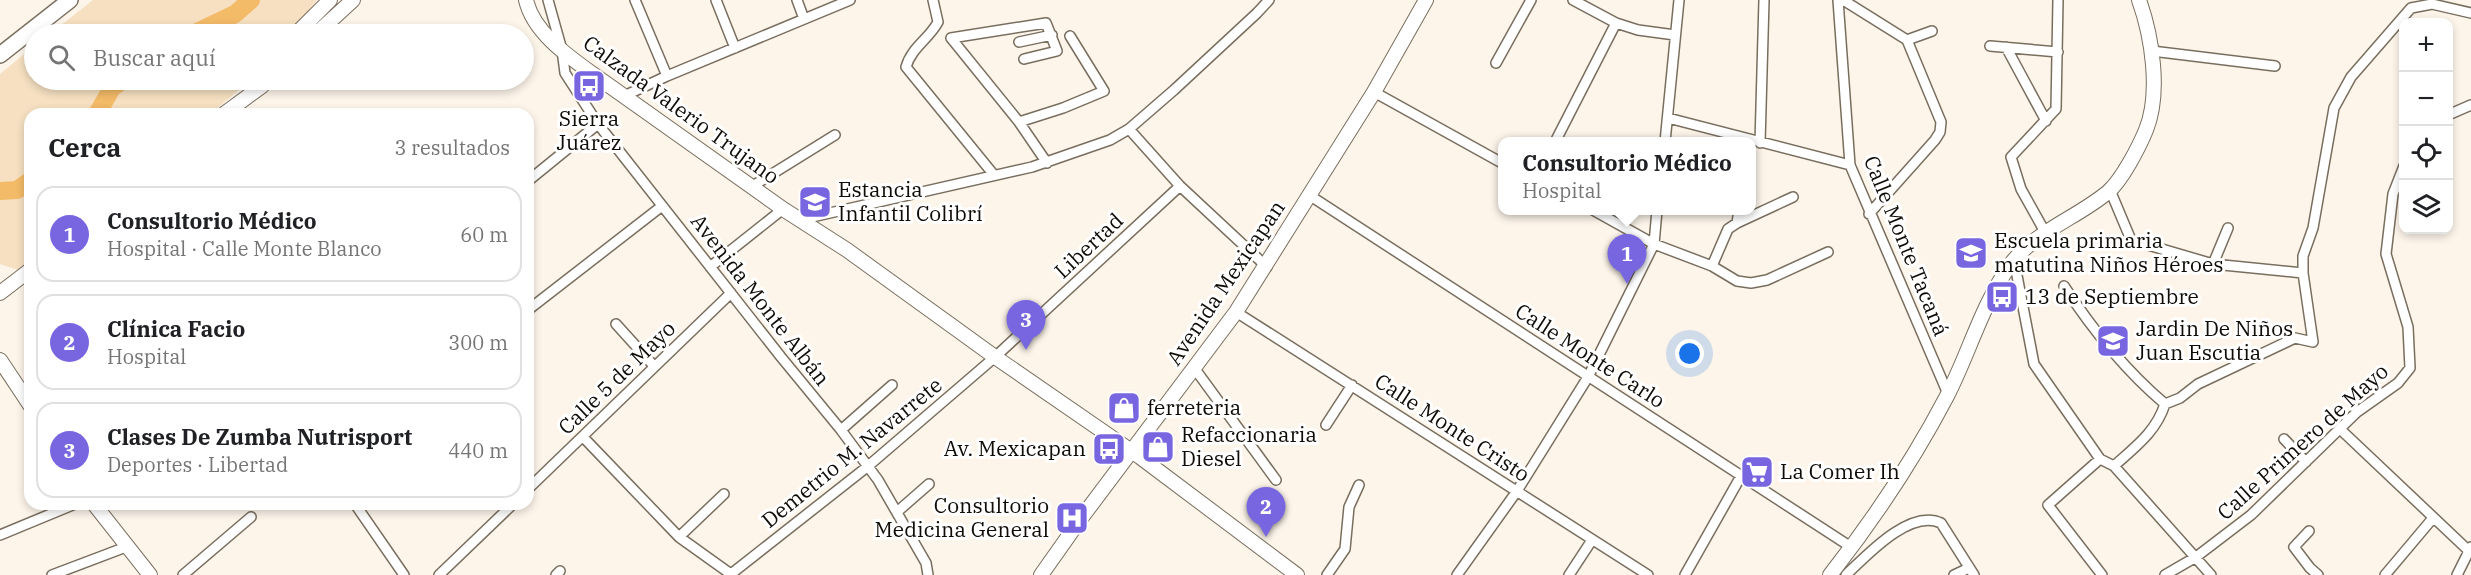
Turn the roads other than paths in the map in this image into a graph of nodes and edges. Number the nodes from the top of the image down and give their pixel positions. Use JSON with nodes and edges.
{"nodes":[{"id":1,"x":70,"y":0,"type":"edge"},
{"id":2,"x":330,"y":0,"type":"edge"},
{"id":3,"x":353,"y":0,"type":"edge"},
{"id":4,"x":516,"y":0,"type":"edge"},
{"id":5,"x":548,"y":0,"type":"edge"},
{"id":6,"x":635,"y":0,"type":"edge"},
{"id":7,"x":716,"y":0,"type":"edge"},
{"id":8,"x":797,"y":0,"type":"edge"},
{"id":9,"x":850,"y":0,"type":"edge"},
{"id":10,"x":933,"y":0,"type":"edge"},
{"id":11,"x":1269,"y":0,"type":"edge"},
{"id":12,"x":1426,"y":0,"type":"edge"},
{"id":13,"x":1531,"y":0,"type":"edge"},
{"id":14,"x":1573,"y":0,"type":"edge"},
{"id":15,"x":1679,"y":0,"type":"edge"},
{"id":16,"x":1764,"y":0,"type":"edge"},
{"id":17,"x":1838,"y":0,"type":"edge"},
{"id":18,"x":1843,"y":0,"type":"edge"},
{"id":19,"x":2058,"y":0,"type":"edge"},
{"id":20,"x":2139,"y":0,"type":"edge"},
{"id":21,"x":527,"y":6,"type":"edge"},
{"id":22,"x":2471,"y":14,"type":"edge"},
{"id":23,"x":804,"y":20,"type":"junction"},
{"id":24,"x":1616,"y":22,"type":"junction"},
{"id":25,"x":39,"y":24,"type":"edge"},
{"id":26,"x":306,"y":24,"type":"edge"},
{"id":27,"x":327,"y":24,"type":"edge"},
{"id":28,"x":1932,"y":31,"type":"dead end"},
{"id":29,"x":1052,"y":35,"type":"junction"},
{"id":30,"x":1675,"y":35,"type":"junction"},
{"id":31,"x":24,"y":36,"type":"edge"},
{"id":32,"x":1070,"y":36,"type":"dead end"},
{"id":33,"x":1907,"y":40,"type":"junction"},
{"id":34,"x":1019,"y":42,"type":"dead end"},
{"id":35,"x":1990,"y":46,"type":"dead end"},
{"id":36,"x":2006,"y":47,"type":"junction"},
{"id":37,"x":735,"y":48,"type":"junction"},
{"id":38,"x":562,"y":50,"type":"junction"},
{"id":39,"x":2152,"y":51,"type":"junction"},
{"id":40,"x":2058,"y":52,"type":"junction"},
{"id":41,"x":0,"y":55,"type":"edge"},
{"id":42,"x":1024,"y":59,"type":"dead end"},
{"id":43,"x":1496,"y":63,"type":"dead end"},
{"id":44,"x":2275,"y":66,"type":"dead end"},
{"id":45,"x":667,"y":76,"type":"junction"},
{"id":46,"x":256,"y":90,"type":"edge"},
{"id":47,"x":1374,"y":92,"type":"junction"},
{"id":48,"x":624,"y":96,"type":"junction"},
{"id":49,"x":2471,"y":105,"type":"edge"},
{"id":50,"x":232,"y":108,"type":"edge"},
{"id":51,"x":2453,"y":113,"type":"edge"},
{"id":52,"x":1668,"y":118,"type":"junction"},
{"id":53,"x":2046,"y":121,"type":"junction"},
{"id":54,"x":1019,"y":122,"type":"junction"},
{"id":55,"x":598,"y":124,"type":"junction"},
{"id":56,"x":1129,"y":129,"type":"junction"},
{"id":57,"x":835,"y":135,"type":"dead end"},
{"id":58,"x":1557,"y":137,"type":"edge"},
{"id":59,"x":1666,"y":137,"type":"edge"},
{"id":60,"x":1735,"y":137,"type":"edge"},
{"id":61,"x":1756,"y":143,"type":"edge"},
{"id":62,"x":1760,"y":144,"type":"junction"},
{"id":63,"x":1498,"y":161,"type":"edge"},
{"id":64,"x":1047,"y":163,"type":"junction"},
{"id":65,"x":1850,"y":165,"type":"junction"},
{"id":66,"x":994,"y":175,"type":"junction"},
{"id":67,"x":534,"y":176,"type":"edge"},
{"id":68,"x":2399,"y":178,"type":"edge"},
{"id":69,"x":751,"y":186,"type":"junction"},
{"id":70,"x":1180,"y":186,"type":"junction"},
{"id":71,"x":2110,"y":190,"type":"junction"},
{"id":72,"x":1309,"y":195,"type":"junction"},
{"id":73,"x":1793,"y":197,"type":"dead end"},
{"id":74,"x":662,"y":206,"type":"junction"},
{"id":75,"x":783,"y":209,"type":"junction"},
{"id":76,"x":1756,"y":214,"type":"edge"},
{"id":77,"x":1869,"y":214,"type":"junction"},
{"id":78,"x":1604,"y":215,"type":"edge"},
{"id":79,"x":1657,"y":215,"type":"edge"},
{"id":80,"x":1738,"y":215,"type":"edge"},
{"id":81,"x":1754,"y":215,"type":"edge"},
{"id":82,"x":799,"y":220,"type":"junction"},
{"id":83,"x":1737,"y":223,"type":"junction"},
{"id":84,"x":2228,"y":228,"type":"dead end"},
{"id":85,"x":2045,"y":232,"type":"junction"},
{"id":86,"x":1654,"y":244,"type":"junction"},
{"id":87,"x":1827,"y":252,"type":"dead end"},
{"id":88,"x":2014,"y":260,"type":"junction"},
{"id":89,"x":2213,"y":264,"type":"junction"},
{"id":90,"x":1712,"y":266,"type":"junction"},
{"id":91,"x":710,"y":267,"type":"junction"},
{"id":92,"x":1267,"y":267,"type":"junction"},
{"id":93,"x":2303,"y":273,"type":"junction"},
{"id":94,"x":24,"y":275,"type":"edge"},
{"id":95,"x":2064,"y":286,"type":"dead end"},
{"id":96,"x":0,"y":293,"type":"edge"},
{"id":97,"x":731,"y":293,"type":"junction"},
{"id":98,"x":534,"y":305,"type":"edge"},
{"id":99,"x":1236,"y":312,"type":"junction"},
{"id":100,"x":616,"y":324,"type":"dead end"},
{"id":101,"x":995,"y":357,"type":"junction"},
{"id":102,"x":0,"y":360,"type":"edge"},
{"id":103,"x":654,"y":366,"type":"junction"},
{"id":104,"x":1195,"y":369,"type":"junction"},
{"id":105,"x":1588,"y":377,"type":"junction"},
{"id":106,"x":892,"y":385,"type":"dead end"},
{"id":107,"x":1352,"y":385,"type":"junction"},
{"id":108,"x":1948,"y":394,"type":"junction"},
{"id":109,"x":24,"y":396,"type":"edge"},
{"id":110,"x":2165,"y":404,"type":"junction"},
{"id":111,"x":1326,"y":425,"type":"dead end"},
{"id":112,"x":2340,"y":429,"type":"junction"},
{"id":113,"x":841,"y":430,"type":"junction"},
{"id":114,"x":583,"y":437,"type":"junction"},
{"id":115,"x":2284,"y":439,"type":"dead end"},
{"id":116,"x":1132,"y":452,"type":"junction"},
{"id":117,"x":2100,"y":459,"type":"junction"},
{"id":118,"x":2306,"y":462,"type":"junction"},
{"id":119,"x":2114,"y":466,"type":"junction"},
{"id":120,"x":867,"y":467,"type":"junction"},
{"id":121,"x":1741,"y":476,"type":"junction"},
{"id":122,"x":1276,"y":480,"type":"dead end"},
{"id":123,"x":534,"y":483,"type":"edge"},
{"id":124,"x":929,"y":484,"type":"dead end"},
{"id":125,"x":1359,"y":485,"type":"dead end"},
{"id":126,"x":1517,"y":491,"type":"junction"},
{"id":127,"x":724,"y":494,"type":"dead end"},
{"id":128,"x":60,"y":510,"type":"edge"},
{"id":129,"x":98,"y":510,"type":"edge"},
{"id":130,"x":359,"y":510,"type":"edge"},
{"id":131,"x":507,"y":510,"type":"edge"},
{"id":132,"x":897,"y":512,"type":"junction"},
{"id":133,"x":251,"y":516,"type":"dead end"},
{"id":134,"x":2433,"y":518,"type":"junction"},
{"id":135,"x":2309,"y":531,"type":"dead end"},
{"id":136,"x":0,"y":535,"type":"edge"},
{"id":137,"x":679,"y":537,"type":"junction"},
{"id":138,"x":1592,"y":540,"type":"junction"},
{"id":139,"x":126,"y":547,"type":"junction"},
{"id":140,"x":1851,"y":547,"type":"junction"},
{"id":141,"x":2470,"y":549,"type":"edge"},
{"id":142,"x":2196,"y":557,"type":"junction"},
{"id":143,"x":1971,"y":571,"type":"edge"},
{"id":144,"x":1290,"y":573,"type":"edge"},
{"id":145,"x":731,"y":574,"type":"edge"},
{"id":146,"x":2316,"y":574,"type":"edge"},
{"id":147,"x":52,"y":575,"type":"edge"},
{"id":148,"x":150,"y":575,"type":"edge"},
{"id":149,"x":183,"y":575,"type":"edge"},
{"id":150,"x":404,"y":575,"type":"edge"},
{"id":151,"x":440,"y":575,"type":"edge"},
{"id":152,"x":928,"y":575,"type":"edge"},
{"id":153,"x":1041,"y":575,"type":"edge"},
{"id":154,"x":1327,"y":575,"type":"edge"},
{"id":155,"x":1457,"y":575,"type":"edge"},
{"id":156,"x":1569,"y":575,"type":"edge"},
{"id":157,"x":1648,"y":575,"type":"edge"},
{"id":158,"x":1685,"y":575,"type":"edge"},
{"id":159,"x":1830,"y":575,"type":"edge"},
{"id":160,"x":1846,"y":575,"type":"edge"},
{"id":161,"x":1954,"y":575,"type":"edge"},
{"id":162,"x":2102,"y":575,"type":"edge"},
{"id":163,"x":2165,"y":575,"type":"edge"},
{"id":164,"x":2211,"y":575,"type":"edge"},
{"id":165,"x":2385,"y":575,"type":"edge"},
{"id":166,"x":2457,"y":575,"type":"edge"}],
"edges":[{"from":1,"to":25,"type":"main road"},
{"from":2,"to":26,"type":"street"},
{"from":3,"to":27,"type":"street"},
{"from":4,"to":21,"type":"street","name":"Calzada Valerio Trujano"},
{"from":5,"to":38,"type":"street","name":"Avenida Monte Albán"},
{"from":6,"to":45,"type":"street"},
{"from":7,"to":37,"type":"street"},
{"from":8,"to":23,"type":"street"},
{"from":9,"to":23,"type":"street"},
{"from":10,"to":66,"type":"street"},
{"from":11,"to":56,"type":"street"},
{"from":12,"to":47,"type":"street","name":"Avenida Mexicapan"},
{"from":13,"to":43,"type":"street"},
{"from":14,"to":24,"type":"street"},
{"from":15,"to":30,"type":"street"},
{"from":16,"to":62,"type":"street"},
{"from":17,"to":65,"type":"street","name":"Calle Monte Tacaná"},
{"from":18,"to":33,"type":"street"},
{"from":19,"to":40,"type":"street"},
{"from":20,"to":39,"type":"street"},
{"from":21,"to":38,"type":"street","name":"Calzada Valerio Trujano"},
{"from":22,"to":93,"type":"street"},
{"from":23,"to":37,"type":"street"},
{"from":24,"to":30,"type":"street"},
{"from":24,"to":58,"type":"street"},
{"from":28,"to":33,"type":"street"},
{"from":29,"to":34,"type":"street"},
{"from":29,"to":42,"type":"street"},
{"from":29,"to":54,"type":"street"},
{"from":30,"to":52,"type":"street"},
{"from":31,"to":41,"type":"main road"},
{"from":32,"to":54,"type":"street"},
{"from":33,"to":77,"type":"street"},
{"from":35,"to":36,"type":"street"},
{"from":36,"to":40,"type":"street"},
{"from":36,"to":53,"type":"street"},
{"from":37,"to":45,"type":"street"},
{"from":38,"to":48,"type":"street","name":"Calzada Valerio Trujano"},
{"from":38,"to":55,"type":"street","name":"Avenida Monte Albán"},
{"from":39,"to":44,"type":"street"},
{"from":39,"to":71,"type":"street"},
{"from":40,"to":53,"type":"street"},
{"from":45,"to":48,"type":"street"},
{"from":46,"to":50,"type":"street"},
{"from":47,"to":63,"type":"street"},
{"from":47,"to":72,"type":"street","name":"Avenida Mexicapan"},
{"from":48,"to":69,"type":"street","name":"Calzada Valerio Trujano"},
{"from":49,"to":51,"type":"street"},
{"from":52,"to":59,"type":"street"},
{"from":52,"to":60,"type":"street"},
{"from":53,"to":85,"type":"street"},
{"from":54,"to":64,"type":"street"},
{"from":55,"to":67,"type":"street"},
{"from":55,"to":74,"type":"street","name":"Avenida Monte Albán"},
{"from":56,"to":64,"type":"street"},
{"from":56,"to":70,"type":"street"},
{"from":57,"to":69,"type":"street"},
{"from":61,"to":62,"type":"street"},
{"from":62,"to":65,"type":"street"},
{"from":64,"to":66,"type":"street"},
{"from":65,"to":77,"type":"street","name":"Calle Monte Tacaná"},
{"from":66,"to":82,"type":"street"},
{"from":68,"to":112,"type":"street","name":"Calle Primero de Mayo"},
{"from":69,"to":75,"type":"street","name":"Calzada Valerio Trujano"},
{"from":70,"to":92,"type":"street"},
{"from":70,"to":101,"type":"street","name":"Libertad"},
{"from":71,"to":85,"type":"street"},
{"from":71,"to":89,"type":"street"},
{"from":72,"to":92,"type":"street","name":"Avenida Mexicapan"},
{"from":72,"to":105,"type":"street","name":"Calle Monte Carlo"},
{"from":73,"to":76,"type":"street"},
{"from":74,"to":91,"type":"street","name":"Avenida Monte Albán"},
{"from":74,"to":98,"type":"street"},
{"from":75,"to":82,"type":"street","name":"Calzada Valerio Trujano"},
{"from":75,"to":91,"type":"street"},
{"from":77,"to":108,"type":"street","name":"Calle Monte Tacaná"},
{"from":78,"to":86,"type":"street"},
{"from":79,"to":86,"type":"street"},
{"from":80,"to":83,"type":"street"},
{"from":81,"to":83,"type":"street"},
{"from":82,"to":101,"type":"street","name":"Calzada Valerio Trujano"},
{"from":83,"to":90,"type":"street"},
{"from":84,"to":89,"type":"street"},
{"from":85,"to":88,"type":"street"},
{"from":86,"to":90,"type":"street"},
{"from":86,"to":105,"type":"street"},
{"from":87,"to":90,"type":"street"},
{"from":88,"to":108,"type":"street"},
{"from":88,"to":117,"type":"street"},
{"from":89,"to":93,"type":"street"},
{"from":91,"to":97,"type":"street","name":"Avenida Monte Albán"},
{"from":92,"to":99,"type":"street","name":"Avenida Mexicapan"},
{"from":93,"to":110,"type":"street"},
{"from":94,"to":96,"type":"street"},
{"from":95,"to":110,"type":"street"},
{"from":97,"to":103,"type":"street","name":"Calle 5 de Mayo"},
{"from":97,"to":113,"type":"street","name":"Avenida Monte Albán"},
{"from":99,"to":104,"type":"street","name":"Avenida Mexicapan"},
{"from":99,"to":107,"type":"street","name":"Calle Monte Cristo"},
{"from":100,"to":103,"type":"street"},
{"from":101,"to":116,"type":"street","name":"Calzada Valerio Trujano"},
{"from":101,"to":120,"type":"street","name":"Demetrio M. Navarrete"},
{"from":102,"to":109,"type":"street"},
{"from":103,"to":114,"type":"street","name":"Calle 5 de Mayo"},
{"from":104,"to":116,"type":"street","name":"Avenida Mexicapan"},
{"from":104,"to":122,"type":"street"},
{"from":105,"to":121,"type":"street","name":"Calle Monte Carlo"},
{"from":105,"to":126,"type":"street"},
{"from":106,"to":113,"type":"street"},
{"from":107,"to":111,"type":"street"},
{"from":107,"to":126,"type":"street","name":"Calle Monte Cristo"},
{"from":108,"to":140,"type":"street"},
{"from":110,"to":119,"type":"street"},
{"from":112,"to":118,"type":"street","name":"Calle Primero de Mayo"},
{"from":112,"to":134,"type":"street"},
{"from":113,"to":120,"type":"street","name":"Avenida Monte Albán"},
{"from":114,"to":123,"type":"street","name":"Calle 5 de Mayo"},
{"from":114,"to":137,"type":"street"},
{"from":115,"to":118,"type":"street"},
{"from":116,"to":144,"type":"street","name":"Calzada Valerio Trujano"},
{"from":116,"to":153,"type":"street","name":"Avenida Mexicapan"},
{"from":117,"to":119,"type":"street"},
{"from":117,"to":162,"type":"street"},
{"from":118,"to":142,"type":"street","name":"Calle Primero de Mayo"},
{"from":119,"to":142,"type":"street"},
{"from":120,"to":132,"type":"street","name":"Avenida Monte Albán"},
{"from":120,"to":145,"type":"street","name":"Demetrio M. Navarrete"},
{"from":121,"to":140,"type":"street","name":"Calle Monte Carlo"},
{"from":121,"to":158,"type":"street"},
{"from":124,"to":132,"type":"street"},
{"from":125,"to":154,"type":"street"},
{"from":126,"to":138,"type":"street","name":"Calle Monte Cristo"},
{"from":126,"to":155,"type":"street"},
{"from":127,"to":137,"type":"street"},
{"from":128,"to":136,"type":"street"},
{"from":129,"to":139,"type":"street"},
{"from":130,"to":150,"type":"street"},
{"from":131,"to":151,"type":"street"},
{"from":132,"to":152,"type":"street","name":"Avenida Monte Albán"},
{"from":133,"to":149,"type":"street"},
{"from":134,"to":141,"type":"street"},
{"from":134,"to":165,"type":"street"},
{"from":135,"to":146,"type":"street"},
{"from":137,"to":145,"type":"street"},
{"from":138,"to":156,"type":"street"},
{"from":138,"to":157,"type":"street","name":"Calle Monte Cristo"},
{"from":139,"to":147,"type":"street"},
{"from":139,"to":148,"type":"street"},
{"from":140,"to":159,"type":"street"},
{"from":141,"to":166,"type":"street"},
{"from":142,"to":163,"type":"street","name":"Calle Primero de Mayo"},
{"from":142,"to":164,"type":"street"},
{"from":143,"to":160,"type":"street"},
{"from":143,"to":161,"type":"street"}]}
